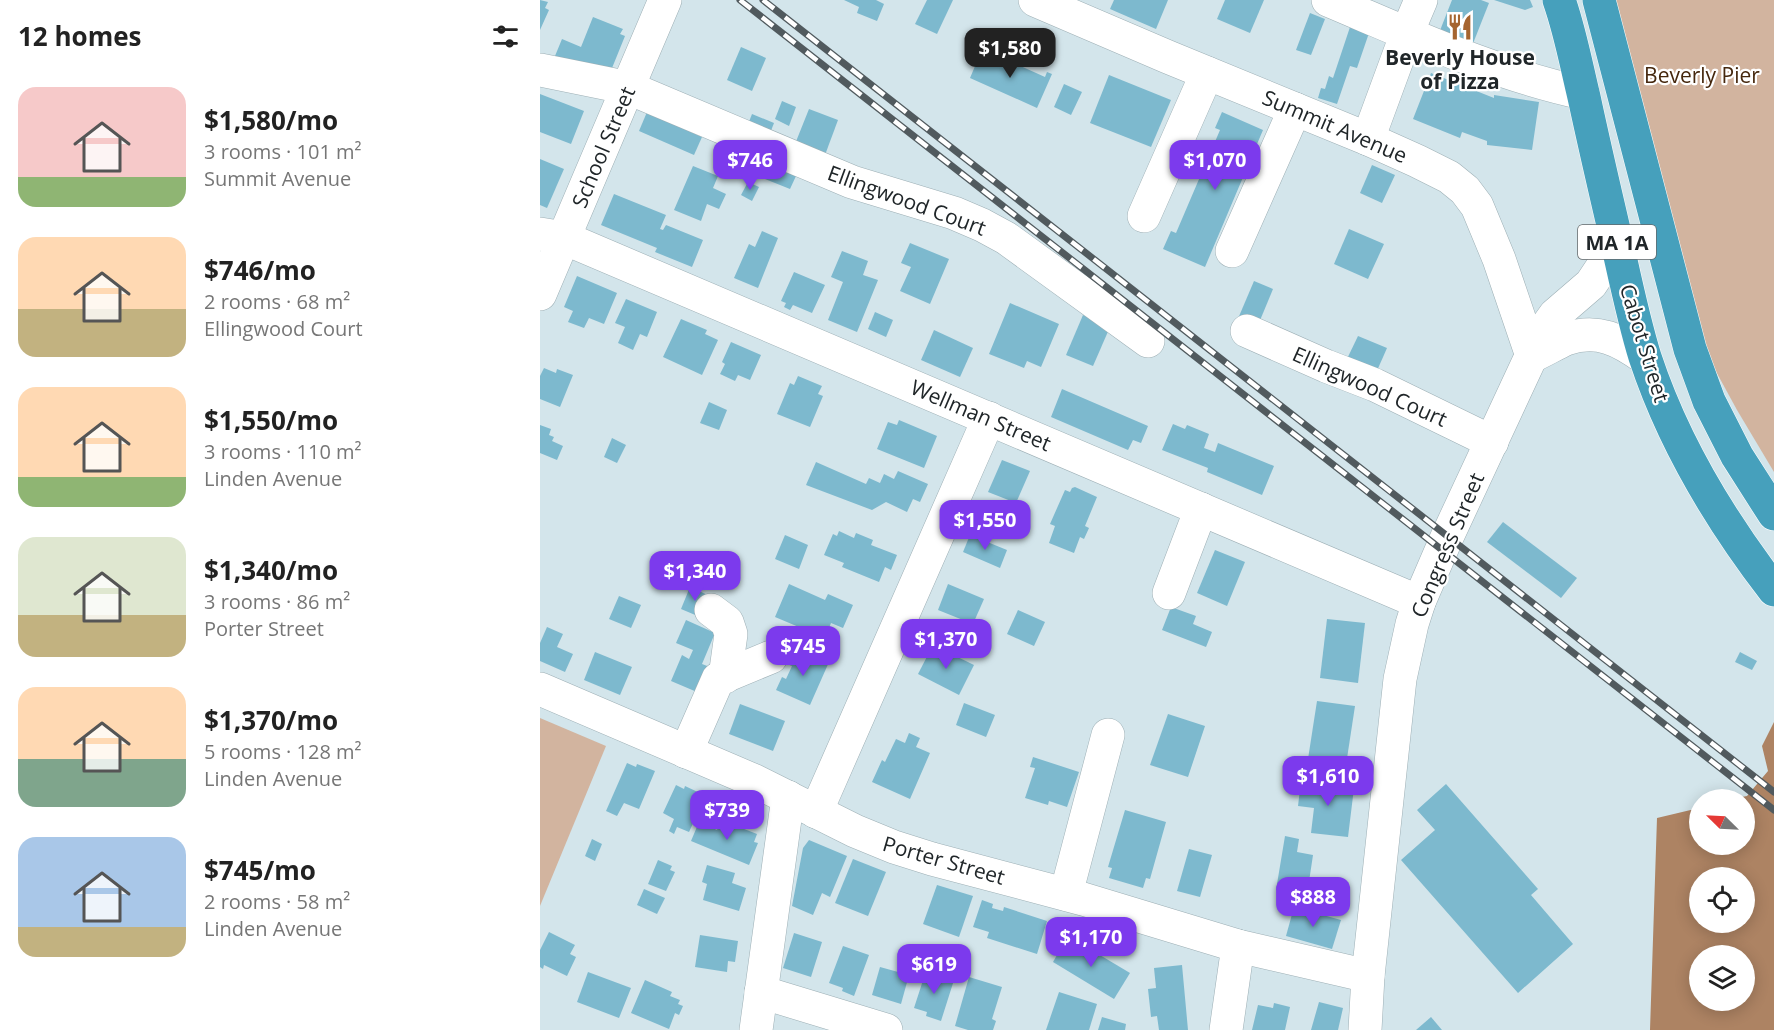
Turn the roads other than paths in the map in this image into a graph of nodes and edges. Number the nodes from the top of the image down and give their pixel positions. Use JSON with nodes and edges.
{"nodes":[{"id":1,"x":1035,"y":0,"type":"edge"},
{"id":2,"x":1328,"y":0,"type":"edge"},
{"id":3,"x":1421,"y":0,"type":"edge"},
{"id":4,"x":1559,"y":0,"type":"edge"},
{"id":5,"x":1599,"y":0,"type":"edge"},
{"id":6,"x":662,"y":1,"type":"edge"},
{"id":7,"x":1407,"y":33,"type":"junction"},
{"id":8,"x":540,"y":69,"type":"edge"},
{"id":9,"x":1207,"y":73,"type":"junction"},
{"id":10,"x":629,"y":88,"type":"junction"},
{"id":11,"x":1583,"y":93,"type":"junction"},
{"id":12,"x":1295,"y":109,"type":"junction"},
{"id":13,"x":1368,"y":139,"type":"junction"},
{"id":14,"x":1144,"y":216,"type":"dead end"},
{"id":15,"x":552,"y":236,"type":"edge"},
{"id":16,"x":1616,"y":240,"type":"junction"},
{"id":17,"x":1232,"y":251,"type":"dead end"},
{"id":18,"x":540,"y":294,"type":"edge"},
{"id":19,"x":1247,"y":331,"type":"dead end"},
{"id":20,"x":1148,"y":341,"type":"dead end"},
{"id":21,"x":1532,"y":356,"type":"junction"},
{"id":22,"x":1646,"y":358,"type":"junction"},
{"id":23,"x":989,"y":418,"type":"junction"},
{"id":24,"x":1492,"y":442,"type":"junction"},
{"id":25,"x":1201,"y":508,"type":"junction"},
{"id":26,"x":1774,"y":514,"type":"edge"},
{"id":27,"x":1774,"y":590,"type":"edge"},
{"id":28,"x":1169,"y":592,"type":"dead end"},
{"id":29,"x":1419,"y":602,"type":"junction"},
{"id":30,"x":711,"y":610,"type":"dead end"},
{"id":31,"x":771,"y":657,"type":"dead end"},
{"id":32,"x":725,"y":676,"type":"junction"},
{"id":33,"x":540,"y":689,"type":"edge"},
{"id":34,"x":1108,"y":735,"type":"dead end"},
{"id":35,"x":686,"y":752,"type":"junction"},
{"id":36,"x":788,"y":797,"type":"junction"},
{"id":37,"x":816,"y":812,"type":"junction"},
{"id":38,"x":1066,"y":894,"type":"junction"},
{"id":39,"x":1238,"y":946,"type":"junction"},
{"id":40,"x":1368,"y":976,"type":"junction"},
{"id":41,"x":761,"y":992,"type":"junction"},
{"id":42,"x":756,"y":1030,"type":"edge"},
{"id":43,"x":886,"y":1030,"type":"edge"},
{"id":44,"x":1226,"y":1030,"type":"edge"},
{"id":45,"x":1365,"y":1030,"type":"edge"}],
"edges":[{"from":1,"to":9,"type":"street","name":"Summit Avenue"},
{"from":2,"to":7,"type":"street"},
{"from":3,"to":7,"type":"street"},
{"from":4,"to":11,"type":"highway","name":"Cabot Street","number":"MA 1A"},
{"from":5,"to":26,"type":"highway","name":"Cabot Street","number":"MA 1A"},
{"from":6,"to":10,"type":"street","name":"School Street"},
{"from":7,"to":11,"type":"street"},
{"from":7,"to":13,"type":"street"},
{"from":8,"to":10,"type":"street","name":"Ellingwood Court"},
{"from":9,"to":12,"type":"street","name":"Summit Avenue"},
{"from":9,"to":14,"type":"street"},
{"from":10,"to":15,"type":"street","name":"School Street"},
{"from":10,"to":20,"type":"street","name":"Ellingwood Court"},
{"from":11,"to":16,"type":"highway","name":"Cabot Street","number":"MA 1A"},
{"from":12,"to":13,"type":"street","name":"Summit Avenue"},
{"from":12,"to":17,"type":"street"},
{"from":13,"to":21,"type":"street","name":"Summit Avenue"},
{"from":15,"to":18,"type":"street","name":"School Street"},
{"from":15,"to":23,"type":"street","name":"Wellman Street"},
{"from":16,"to":21,"type":"street","name":"Congress Street"},
{"from":16,"to":22,"type":"highway","name":"Cabot Street","number":"MA 1A"},
{"from":19,"to":24,"type":"street","name":"Ellingwood Court"},
{"from":21,"to":22,"type":"street"},
{"from":21,"to":24,"type":"street","name":"Congress Street"},
{"from":22,"to":27,"type":"highway","name":"Cabot Street","number":"MA 1A"},
{"from":23,"to":25,"type":"street","name":"Wellman Street"},
{"from":23,"to":37,"type":"street"},
{"from":24,"to":29,"type":"street","name":"Congress Street"},
{"from":25,"to":28,"type":"street"},
{"from":25,"to":29,"type":"street","name":"Wellman Street"},
{"from":29,"to":40,"type":"street","name":"Congress Street"},
{"from":30,"to":32,"type":"street"},
{"from":31,"to":32,"type":"street"},
{"from":32,"to":35,"type":"street"},
{"from":33,"to":35,"type":"street","name":"Porter Street"},
{"from":34,"to":38,"type":"street"},
{"from":35,"to":36,"type":"street","name":"Porter Street"},
{"from":36,"to":37,"type":"street","name":"Porter Street"},
{"from":36,"to":41,"type":"street"},
{"from":37,"to":38,"type":"street","name":"Porter Street"},
{"from":38,"to":39,"type":"street","name":"Porter Street"},
{"from":39,"to":40,"type":"street","name":"Porter Street"},
{"from":39,"to":44,"type":"street"},
{"from":40,"to":45,"type":"street","name":"Congress Street"},
{"from":41,"to":42,"type":"street"},
{"from":41,"to":43,"type":"street"}]}
